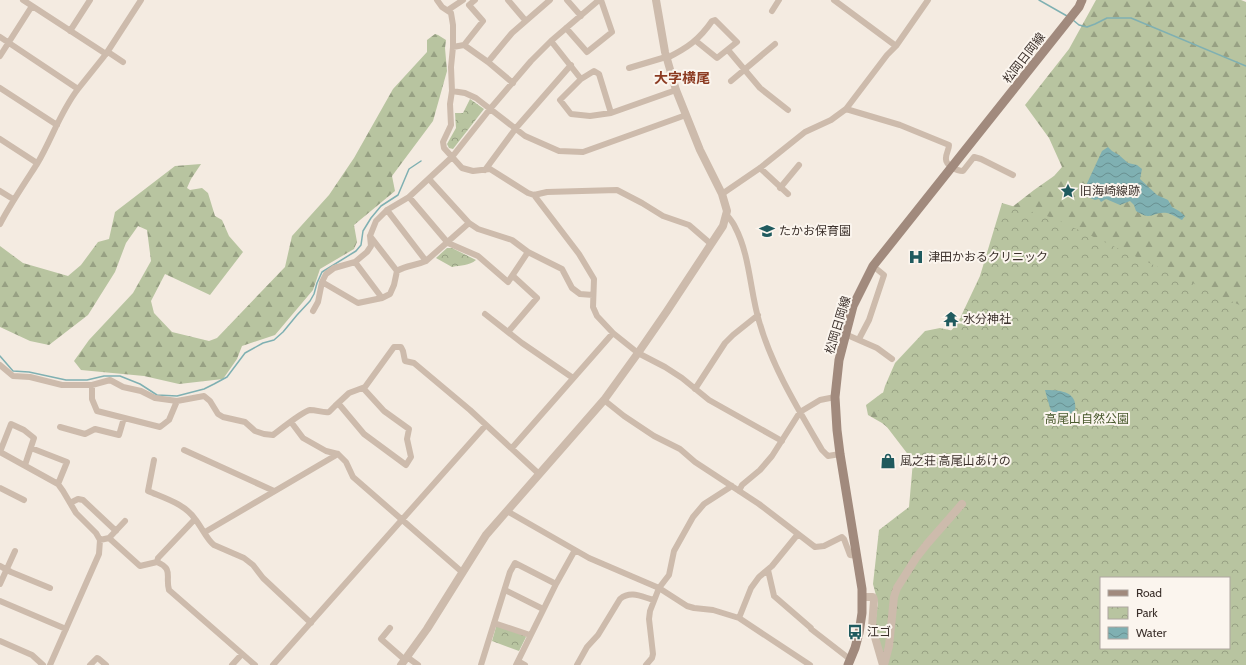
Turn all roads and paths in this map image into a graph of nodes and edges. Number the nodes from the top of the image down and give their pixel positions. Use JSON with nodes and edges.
{"nodes":[{"id":1,"x":23,"y":0,"type":"edge"},
{"id":2,"x":90,"y":0,"type":"edge"},
{"id":3,"x":141,"y":0,"type":"edge"},
{"id":4,"x":437,"y":0,"type":"edge"},
{"id":5,"x":463,"y":0,"type":"edge"},
{"id":6,"x":474,"y":0,"type":"edge"},
{"id":7,"x":508,"y":0,"type":"edge"},
{"id":8,"x":550,"y":0,"type":"edge"},
{"id":9,"x":567,"y":0,"type":"edge"},
{"id":10,"x":600,"y":0,"type":"edge"},
{"id":11,"x":656,"y":0,"type":"edge"},
{"id":12,"x":779,"y":0,"type":"edge"},
{"id":13,"x":834,"y":0,"type":"edge"},
{"id":14,"x":928,"y":0,"type":"edge"},
{"id":15,"x":1077,"y":0,"type":"edge"},
{"id":16,"x":1082,"y":0,"type":"edge"},
{"id":17,"x":32,"y":6,"type":"junction"},
{"id":18,"x":448,"y":10,"type":"junction"},
{"id":19,"x":772,"y":11,"type":"dead end"},
{"id":20,"x":1074,"y":12,"type":"junction"},
{"id":21,"x":581,"y":16,"type":"junction"},
{"id":22,"x":525,"y":20,"type":"junction"},
{"id":23,"x":566,"y":28,"type":"junction"},
{"id":24,"x":70,"y":31,"type":"junction"},
{"id":25,"x":0,"y":37,"type":"edge"},
{"id":26,"x":551,"y":41,"type":"junction"},
{"id":27,"x":696,"y":41,"type":"junction"},
{"id":28,"x":9,"y":43,"type":"junction"},
{"id":29,"x":775,"y":44,"type":"dead end"},
{"id":30,"x":464,"y":45,"type":"junction"},
{"id":31,"x":896,"y":46,"type":"junction"},
{"id":32,"x":453,"y":47,"type":"junction"},
{"id":33,"x":728,"y":50,"type":"junction"},
{"id":34,"x":107,"y":53,"type":"junction"},
{"id":35,"x":0,"y":56,"type":"edge"},
{"id":36,"x":666,"y":57,"type":"junction"},
{"id":37,"x":123,"y":62,"type":"dead end"},
{"id":38,"x":488,"y":62,"type":"junction"},
{"id":39,"x":571,"y":65,"type":"junction"},
{"id":40,"x":629,"y":68,"type":"dead end"},
{"id":41,"x":745,"y":69,"type":"junction"},
{"id":42,"x":581,"y":79,"type":"junction"},
{"id":43,"x":731,"y":81,"type":"dead end"},
{"id":44,"x":513,"y":83,"type":"junction"},
{"id":45,"x":0,"y":88,"type":"edge"},
{"id":46,"x":78,"y":89,"type":"junction"},
{"id":47,"x":676,"y":90,"type":"junction"},
{"id":48,"x":452,"y":91,"type":"junction"},
{"id":49,"x":490,"y":109,"type":"junction"},
{"id":50,"x":846,"y":109,"type":"junction"},
{"id":51,"x":788,"y":110,"type":"dead end"},
{"id":52,"x":611,"y":114,"type":"junction"},
{"id":53,"x":686,"y":114,"type":"junction"},
{"id":54,"x":57,"y":125,"type":"junction"},
{"id":55,"x":516,"y":128,"type":"junction"},
{"id":56,"x":0,"y":139,"type":"edge"},
{"id":57,"x":452,"y":157,"type":"junction"},
{"id":58,"x":37,"y":163,"type":"junction"},
{"id":59,"x":799,"y":165,"type":"dead end"},
{"id":60,"x":951,"y":166,"type":"junction"},
{"id":61,"x":760,"y":168,"type":"junction"},
{"id":62,"x":485,"y":170,"type":"junction"},
{"id":63,"x":1013,"y":175,"type":"dead end"},
{"id":64,"x":428,"y":179,"type":"junction"},
{"id":65,"x":780,"y":188,"type":"junction"},
{"id":66,"x":0,"y":191,"type":"edge"},
{"id":67,"x":722,"y":194,"type":"junction"},
{"id":68,"x":788,"y":194,"type":"dead end"},
{"id":69,"x":534,"y":195,"type":"junction"},
{"id":70,"x":409,"y":197,"type":"junction"},
{"id":71,"x":13,"y":199,"type":"junction"},
{"id":72,"x":386,"y":210,"type":"junction"},
{"id":73,"x":726,"y":214,"type":"junction"},
{"id":74,"x":469,"y":223,"type":"junction"},
{"id":75,"x":0,"y":224,"type":"edge"},
{"id":76,"x":370,"y":236,"type":"junction"},
{"id":77,"x":448,"y":243,"type":"junction"},
{"id":78,"x":711,"y":244,"type":"junction"},
{"id":79,"x":528,"y":252,"type":"junction"},
{"id":80,"x":355,"y":262,"type":"junction"},
{"id":81,"x":426,"y":262,"type":"junction"},
{"id":82,"x":873,"y":266,"type":"junction"},
{"id":83,"x":397,"y":271,"type":"junction"},
{"id":84,"x":513,"y":276,"type":"junction"},
{"id":85,"x":322,"y":282,"type":"junction"},
{"id":86,"x":593,"y":295,"type":"junction"},
{"id":87,"x":382,"y":298,"type":"junction"},
{"id":88,"x":313,"y":311,"type":"dead end"},
{"id":89,"x":485,"y":314,"type":"dead end"},
{"id":90,"x":758,"y":315,"type":"junction"},
{"id":91,"x":508,"y":332,"type":"junction"},
{"id":92,"x":613,"y":333,"type":"junction"},
{"id":93,"x":845,"y":334,"type":"junction"},
{"id":94,"x":858,"y":339,"type":"junction"},
{"id":95,"x":638,"y":353,"type":"junction"},
{"id":96,"x":892,"y":359,"type":"dead end"},
{"id":97,"x":0,"y":365,"type":"edge"},
{"id":98,"x":573,"y":378,"type":"junction"},
{"id":99,"x":92,"y":385,"type":"junction"},
{"id":100,"x":363,"y":388,"type":"junction"},
{"id":101,"x":695,"y":389,"type":"junction"},
{"id":102,"x":835,"y":397,"type":"junction"},
{"id":103,"x":604,"y":400,"type":"junction"},
{"id":104,"x":177,"y":401,"type":"junction"},
{"id":105,"x":338,"y":403,"type":"junction"},
{"id":106,"x":800,"y":412,"type":"junction"},
{"id":107,"x":124,"y":418,"type":"junction"},
{"id":108,"x":291,"y":422,"type":"junction"},
{"id":109,"x":486,"y":425,"type":"junction"},
{"id":110,"x":60,"y":427,"type":"dead end"},
{"id":111,"x":782,"y":441,"type":"junction"},
{"id":112,"x":30,"y":448,"type":"junction"},
{"id":113,"x":512,"y":448,"type":"junction"},
{"id":114,"x":184,"y":450,"type":"dead end"},
{"id":115,"x":338,"y":454,"type":"junction"},
{"id":116,"x":840,"y":454,"type":"junction"},
{"id":117,"x":154,"y":460,"type":"dead end"},
{"id":118,"x":24,"y":465,"type":"junction"},
{"id":119,"x":539,"y":474,"type":"junction"},
{"id":120,"x":58,"y":484,"type":"junction"},
{"id":121,"x":732,"y":486,"type":"junction"},
{"id":122,"x":0,"y":488,"type":"edge"},
{"id":123,"x":274,"y":490,"type":"junction"},
{"id":124,"x":739,"y":491,"type":"junction"},
{"id":125,"x":24,"y":500,"type":"dead end"},
{"id":126,"x":70,"y":502,"type":"junction"},
{"id":127,"x":962,"y":504,"type":"dead end"},
{"id":128,"x":507,"y":511,"type":"junction"},
{"id":129,"x":195,"y":518,"type":"junction"},
{"id":130,"x":402,"y":518,"type":"junction"},
{"id":131,"x":125,"y":521,"type":"dead end"},
{"id":132,"x":116,"y":531,"type":"junction"},
{"id":133,"x":205,"y":532,"type":"junction"},
{"id":134,"x":798,"y":534,"type":"junction"},
{"id":135,"x":109,"y":538,"type":"junction"},
{"id":136,"x":100,"y":540,"type":"junction"},
{"id":137,"x":574,"y":550,"type":"junction"},
{"id":138,"x":15,"y":551,"type":"dead end"},
{"id":139,"x":857,"y":556,"type":"junction"},
{"id":140,"x":157,"y":562,"type":"junction"},
{"id":141,"x":0,"y":566,"type":"edge"},
{"id":142,"x":7,"y":569,"type":"junction"},
{"id":143,"x":768,"y":570,"type":"junction"},
{"id":144,"x":462,"y":572,"type":"junction"},
{"id":145,"x":0,"y":584,"type":"edge"},
{"id":146,"x":556,"y":584,"type":"junction"},
{"id":147,"x":50,"y":588,"type":"dead end"},
{"id":148,"x":659,"y":588,"type":"junction"},
{"id":149,"x":505,"y":590,"type":"junction"},
{"id":150,"x":862,"y":597,"type":"junction"},
{"id":151,"x":654,"y":600,"type":"junction"},
{"id":152,"x":0,"y":601,"type":"edge"},
{"id":153,"x":543,"y":610,"type":"junction"},
{"id":154,"x":739,"y":618,"type":"junction"},
{"id":155,"x":311,"y":623,"type":"junction"},
{"id":156,"x":494,"y":623,"type":"junction"},
{"id":157,"x":390,"y":628,"type":"dead end"},
{"id":158,"x":66,"y":629,"type":"junction"},
{"id":159,"x":530,"y":635,"type":"junction"},
{"id":160,"x":0,"y":641,"type":"edge"},
{"id":161,"x":242,"y":654,"type":"junction"},
{"id":162,"x":404,"y":661,"type":"edge"},
{"id":163,"x":849,"y":662,"type":"edge"},
{"id":164,"x":517,"y":663,"type":"edge"},
{"id":165,"x":43,"y":665,"type":"edge"},
{"id":166,"x":50,"y":665,"type":"edge"},
{"id":167,"x":90,"y":665,"type":"edge"},
{"id":168,"x":106,"y":665,"type":"edge"},
{"id":169,"x":232,"y":665,"type":"edge"},
{"id":170,"x":255,"y":665,"type":"edge"},
{"id":171,"x":273,"y":665,"type":"edge"},
{"id":172,"x":418,"y":665,"type":"edge"},
{"id":173,"x":481,"y":665,"type":"edge"},
{"id":174,"x":526,"y":665,"type":"edge"},
{"id":175,"x":577,"y":665,"type":"edge"},
{"id":176,"x":646,"y":665,"type":"edge"},
{"id":177,"x":810,"y":665,"type":"edge"},
{"id":178,"x":884,"y":665,"type":"edge"}],
"edges":[{"from":1,"to":17,"type":"street"},
{"from":2,"to":24,"type":"street"},
{"from":3,"to":34,"type":"street"},
{"from":4,"to":18,"type":"street"},
{"from":5,"to":18,"type":"street"},
{"from":6,"to":30,"type":"street"},
{"from":7,"to":22,"type":"street"},
{"from":8,"to":22,"type":"street"},
{"from":9,"to":21,"type":"street"},
{"from":10,"to":21,"type":"street"},
{"from":10,"to":23,"type":"street"},
{"from":11,"to":36,"type":"street"},
{"from":12,"to":19,"type":"street"},
{"from":13,"to":31,"type":"street"},
{"from":14,"to":31,"type":"street"},
{"from":15,"to":20,"type":"main road","name":"松岡日岡線"},
{"from":16,"to":20,"type":"main road","name":"松岡日岡線"},
{"from":17,"to":24,"type":"street"},
{"from":17,"to":28,"type":"street"},
{"from":18,"to":32,"type":"street"},
{"from":20,"to":60,"type":"main road","name":"松岡日岡線"},
{"from":21,"to":23,"type":"street"},
{"from":22,"to":38,"type":"street"},
{"from":23,"to":26,"type":"street"},
{"from":24,"to":34,"type":"street"},
{"from":25,"to":28,"type":"street"},
{"from":26,"to":39,"type":"street"},
{"from":26,"to":44,"type":"street"},
{"from":27,"to":33,"type":"street"},
{"from":27,"to":33,"type":"street"},
{"from":27,"to":36,"type":"street"},
{"from":28,"to":35,"type":"street"},
{"from":28,"to":46,"type":"street"},
{"from":29,"to":41,"type":"street"},
{"from":30,"to":32,"type":"street"},
{"from":30,"to":38,"type":"street"},
{"from":31,"to":50,"type":"street"},
{"from":32,"to":48,"type":"street"},
{"from":33,"to":41,"type":"street"},
{"from":34,"to":37,"type":"street"},
{"from":34,"to":46,"type":"street"},
{"from":36,"to":40,"type":"street"},
{"from":36,"to":47,"type":"street"},
{"from":38,"to":44,"type":"street"},
{"from":39,"to":42,"type":"street"},
{"from":39,"to":55,"type":"street"},
{"from":41,"to":43,"type":"street"},
{"from":41,"to":51,"type":"street"},
{"from":42,"to":52,"type":"street"},
{"from":42,"to":52,"type":"street"},
{"from":44,"to":49,"type":"street"},
{"from":45,"to":54,"type":"street"},
{"from":46,"to":54,"type":"street"},
{"from":47,"to":52,"type":"street"},
{"from":47,"to":53,"type":"street"},
{"from":48,"to":49,"type":"street"},
{"from":48,"to":57,"type":"street"},
{"from":49,"to":55,"type":"street"},
{"from":49,"to":57,"type":"street"},
{"from":50,"to":60,"type":"street"},
{"from":50,"to":61,"type":"street"},
{"from":53,"to":55,"type":"street"},
{"from":53,"to":67,"type":"street"},
{"from":54,"to":58,"type":"street"},
{"from":55,"to":62,"type":"street"},
{"from":56,"to":58,"type":"street"},
{"from":57,"to":62,"type":"street"},
{"from":57,"to":64,"type":"street"},
{"from":58,"to":71,"type":"street"},
{"from":59,"to":65,"type":"street"},
{"from":60,"to":63,"type":"street"},
{"from":60,"to":82,"type":"main road","name":"松岡日岡線"},
{"from":61,"to":65,"type":"street"},
{"from":61,"to":67,"type":"street"},
{"from":62,"to":69,"type":"street"},
{"from":64,"to":70,"type":"street"},
{"from":64,"to":74,"type":"street"},
{"from":65,"to":68,"type":"street"},
{"from":66,"to":71,"type":"street"},
{"from":67,"to":73,"type":"street"},
{"from":69,"to":78,"type":"street"},
{"from":69,"to":86,"type":"street"},
{"from":70,"to":72,"type":"street"},
{"from":70,"to":77,"type":"street"},
{"from":71,"to":75,"type":"street"},
{"from":72,"to":76,"type":"street"},
{"from":72,"to":81,"type":"street"},
{"from":73,"to":78,"type":"street"},
{"from":73,"to":90,"type":"street"},
{"from":74,"to":77,"type":"street"},
{"from":74,"to":79,"type":"street"},
{"from":76,"to":80,"type":"street"},
{"from":76,"to":83,"type":"street"},
{"from":77,"to":81,"type":"street"},
{"from":77,"to":84,"type":"street"},
{"from":78,"to":95,"type":"street"},
{"from":79,"to":84,"type":"street"},
{"from":79,"to":86,"type":"street"},
{"from":80,"to":85,"type":"street"},
{"from":80,"to":87,"type":"street"},
{"from":81,"to":83,"type":"street"},
{"from":82,"to":93,"type":"main road","name":"松岡日岡線"},
{"from":82,"to":94,"type":"street"},
{"from":83,"to":87,"type":"street"},
{"from":84,"to":91,"type":"street"},
{"from":85,"to":87,"type":"street"},
{"from":85,"to":88,"type":"street"},
{"from":86,"to":92,"type":"street"},
{"from":89,"to":91,"type":"street"},
{"from":90,"to":101,"type":"street"},
{"from":90,"to":106,"type":"street"},
{"from":91,"to":98,"type":"street"},
{"from":92,"to":95,"type":"street"},
{"from":92,"to":98,"type":"street"},
{"from":93,"to":94,"type":"street"},
{"from":93,"to":102,"type":"main road","name":"松岡日岡線"},
{"from":94,"to":96,"type":"street"},
{"from":95,"to":101,"type":"street"},
{"from":95,"to":103,"type":"street"},
{"from":97,"to":99,"type":"street"},
{"from":98,"to":113,"type":"street"},
{"from":99,"to":104,"type":"street"},
{"from":99,"to":107,"type":"street"},
{"from":100,"to":105,"type":"street"},
{"from":100,"to":105,"type":"street"},
{"from":100,"to":109,"type":"street"},
{"from":101,"to":111,"type":"street"},
{"from":102,"to":106,"type":"street"},
{"from":102,"to":116,"type":"main road","name":"松岡日岡線"},
{"from":103,"to":119,"type":"street"},
{"from":103,"to":121,"type":"street"},
{"from":104,"to":107,"type":"street"},
{"from":104,"to":108,"type":"street"},
{"from":105,"to":108,"type":"street"},
{"from":106,"to":111,"type":"street"},
{"from":106,"to":116,"type":"street"},
{"from":107,"to":110,"type":"street"},
{"from":108,"to":115,"type":"street"},
{"from":109,"to":113,"type":"street"},
{"from":109,"to":130,"type":"street"},
{"from":111,"to":124,"type":"street"},
{"from":112,"to":118,"type":"street"},
{"from":112,"to":118,"type":"street"},
{"from":112,"to":120,"type":"street"},
{"from":113,"to":119,"type":"street"},
{"from":114,"to":123,"type":"street"},
{"from":115,"to":123,"type":"street"},
{"from":115,"to":130,"type":"street"},
{"from":116,"to":139,"type":"main road","name":"松岡日岡線"},
{"from":117,"to":129,"type":"street"},
{"from":118,"to":120,"type":"street"},
{"from":119,"to":128,"type":"street"},
{"from":120,"to":126,"type":"street"},
{"from":121,"to":124,"type":"street"},
{"from":121,"to":148,"type":"street"},
{"from":122,"to":125,"type":"street"},
{"from":123,"to":133,"type":"street"},
{"from":124,"to":134,"type":"street"},
{"from":126,"to":132,"type":"street"},
{"from":126,"to":136,"type":"street"},
{"from":127,"to":178,"type":"street"},
{"from":128,"to":137,"type":"street"},
{"from":128,"to":144,"type":"street"},
{"from":129,"to":133,"type":"street"},
{"from":129,"to":140,"type":"street"},
{"from":130,"to":144,"type":"street"},
{"from":130,"to":155,"type":"street"},
{"from":131,"to":132,"type":"street"},
{"from":132,"to":135,"type":"street"},
{"from":133,"to":155,"type":"street"},
{"from":134,"to":139,"type":"street"},
{"from":134,"to":143,"type":"street"},
{"from":135,"to":136,"type":"street"},
{"from":135,"to":140,"type":"street"},
{"from":136,"to":158,"type":"street"},
{"from":137,"to":146,"type":"street"},
{"from":137,"to":148,"type":"street"},
{"from":138,"to":142,"type":"street"},
{"from":139,"to":150,"type":"main road","name":"松岡日岡線"},
{"from":140,"to":161,"type":"street"},
{"from":141,"to":142,"type":"street"},
{"from":142,"to":145,"type":"street"},
{"from":142,"to":147,"type":"street"},
{"from":143,"to":154,"type":"street"},
{"from":143,"to":163,"type":"street"},
{"from":144,"to":162,"type":"street"},
{"from":146,"to":149,"type":"street"},
{"from":146,"to":153,"type":"street"},
{"from":148,"to":151,"type":"street"},
{"from":148,"to":154,"type":"street"},
{"from":149,"to":153,"type":"street"},
{"from":149,"to":156,"type":"street"},
{"from":150,"to":163,"type":"main road","name":"松岡日岡線"},
{"from":150,"to":178,"type":"street"},
{"from":151,"to":175,"type":"street"},
{"from":151,"to":176,"type":"street"},
{"from":152,"to":158,"type":"street"},
{"from":153,"to":159,"type":"street"},
{"from":154,"to":177,"type":"street"},
{"from":155,"to":171,"type":"street"},
{"from":156,"to":159,"type":"street"},
{"from":156,"to":173,"type":"street"},
{"from":157,"to":162,"type":"street"},
{"from":158,"to":166,"type":"street"},
{"from":159,"to":164,"type":"street"},
{"from":160,"to":165,"type":"street"},
{"from":161,"to":169,"type":"street"},
{"from":161,"to":170,"type":"street"},
{"from":162,"to":172,"type":"street"},
{"from":164,"to":174,"type":"street"},
{"from":167,"to":168,"type":"street"}]}
